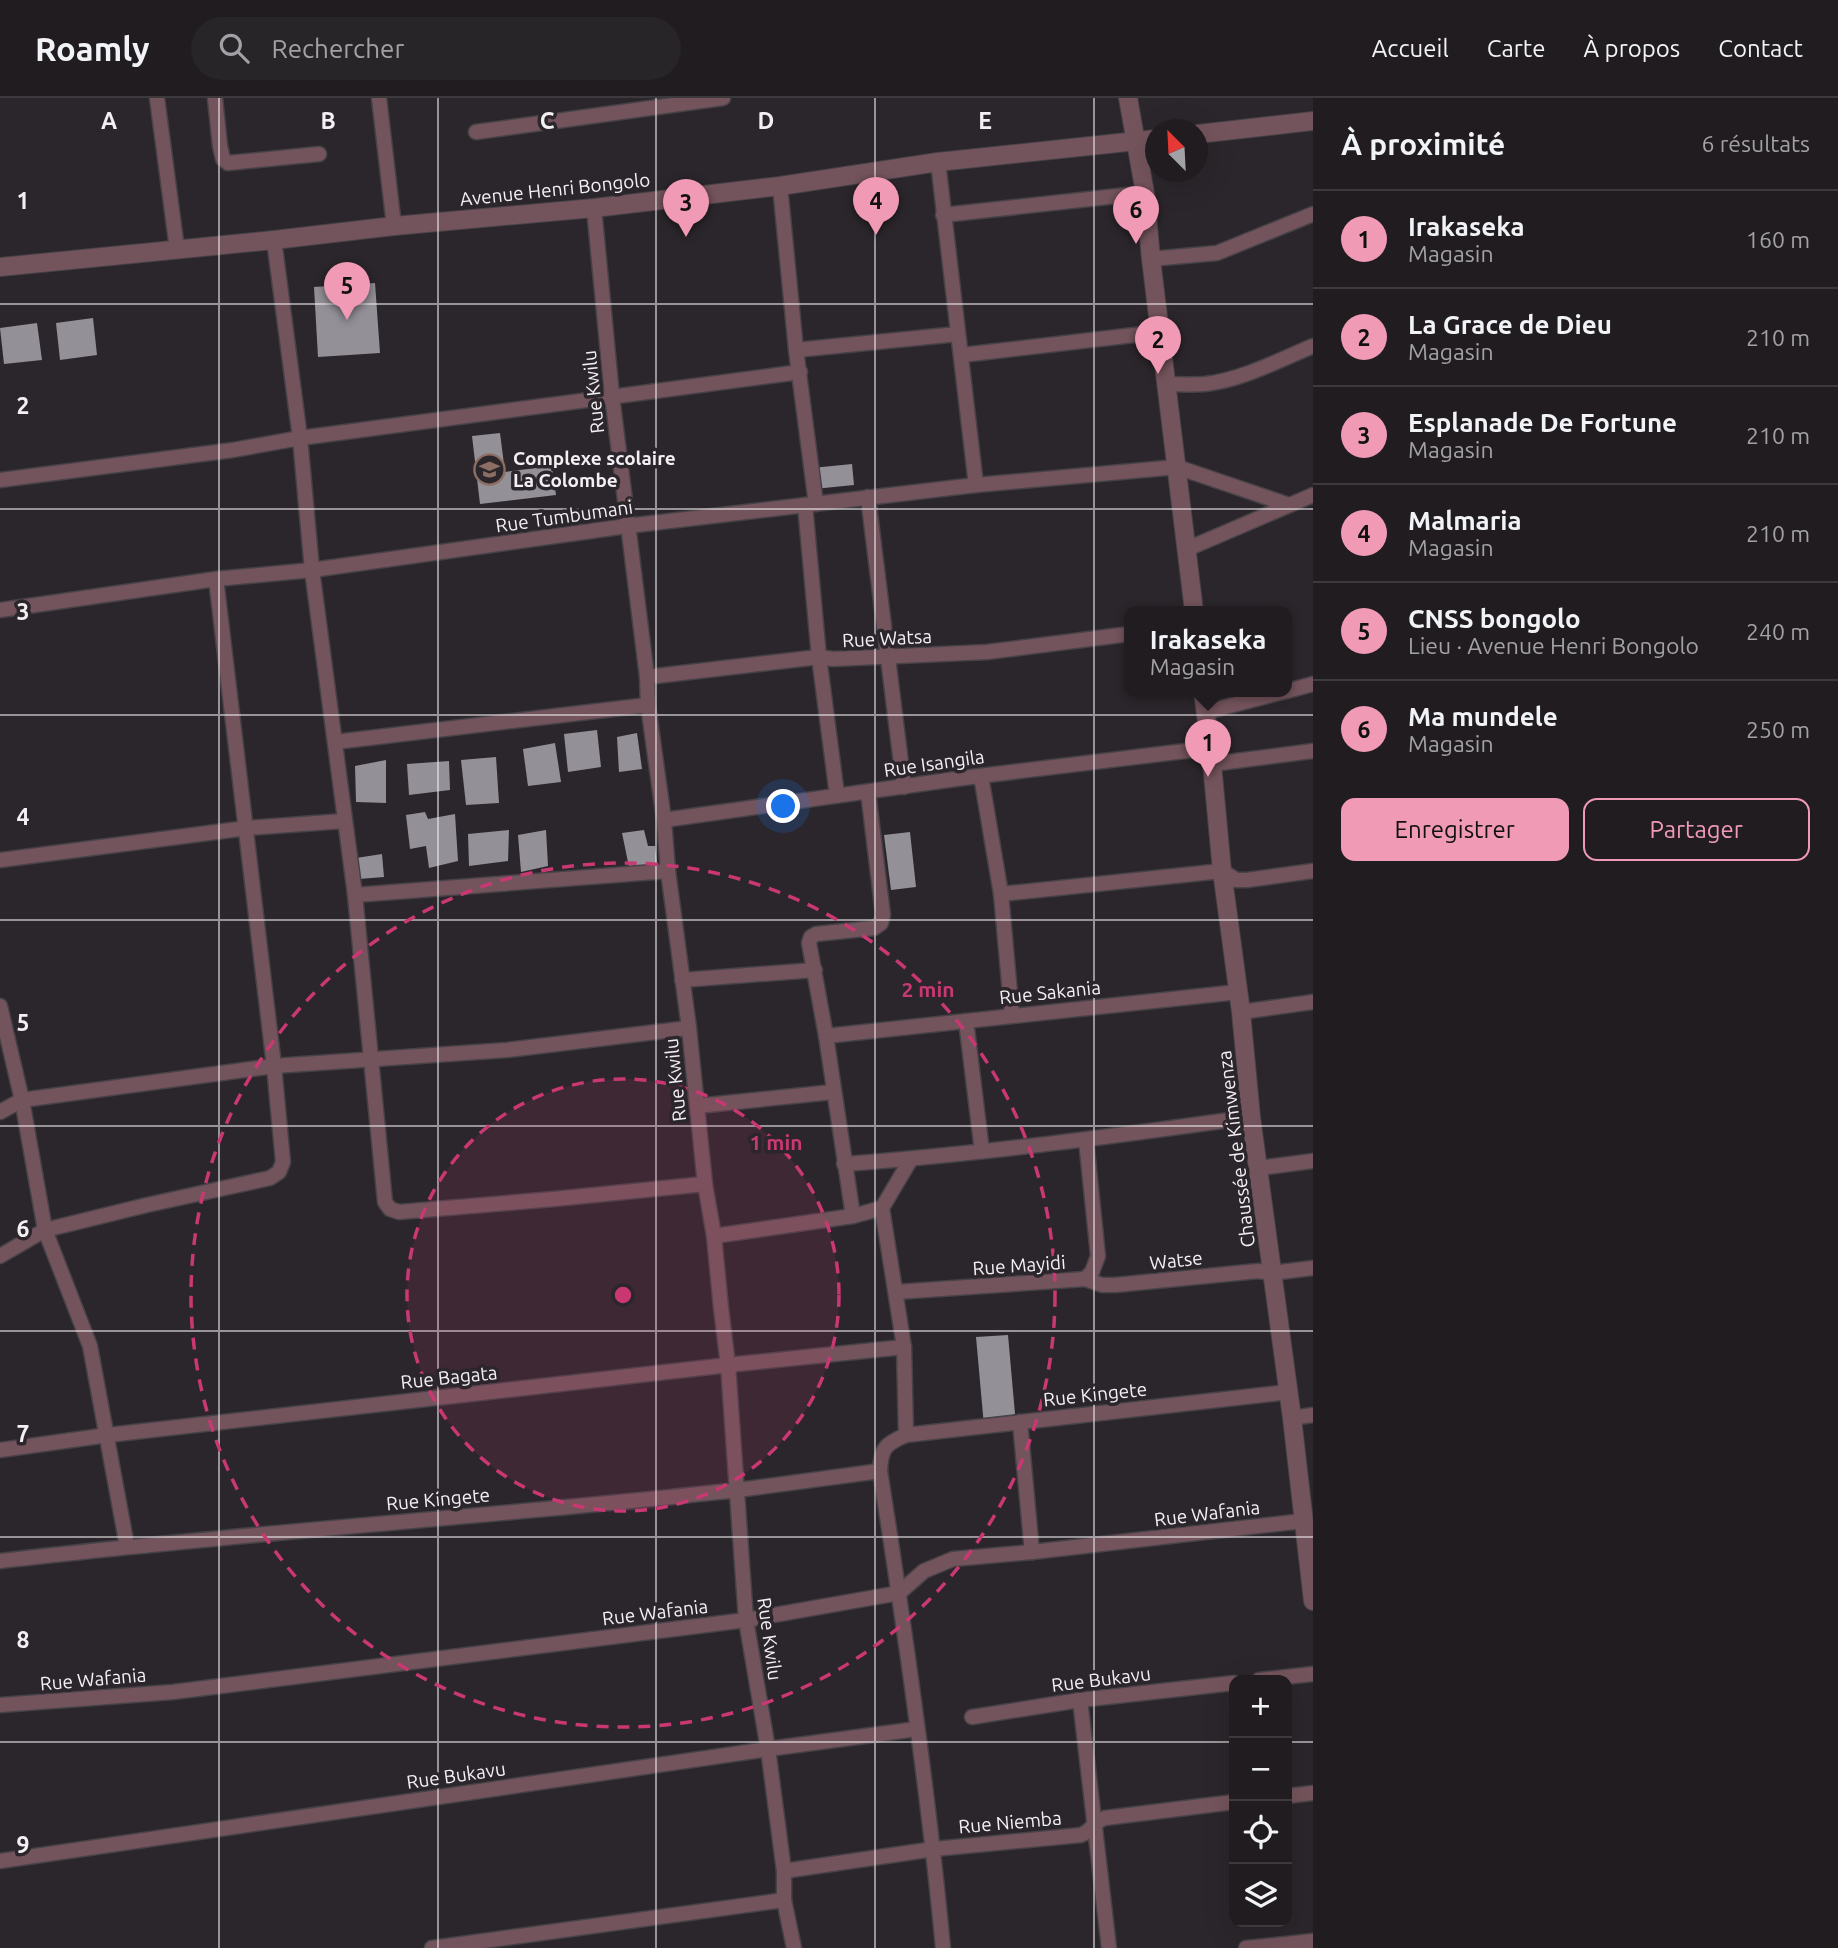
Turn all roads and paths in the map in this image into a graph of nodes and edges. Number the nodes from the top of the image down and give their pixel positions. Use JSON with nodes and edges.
{"nodes":[{"id":1,"x":157,"y":98,"type":"edge"},
{"id":2,"x":215,"y":98,"type":"edge"},
{"id":3,"x":379,"y":98,"type":"edge"},
{"id":4,"x":723,"y":98,"type":"edge"},
{"id":5,"x":1128,"y":98,"type":"edge"},
{"id":6,"x":1313,"y":121,"type":"edge"},
{"id":7,"x":476,"y":132,"type":"dead end"},
{"id":8,"x":1208,"y":133,"type":"edge"},
{"id":9,"x":1145,"y":140,"type":"edge"},
{"id":10,"x":1137,"y":141,"type":"junction"},
{"id":11,"x":319,"y":154,"type":"dead end"},
{"id":12,"x":938,"y":162,"type":"junction"},
{"id":13,"x":780,"y":186,"type":"junction"},
{"id":14,"x":1145,"y":193,"type":"junction"},
{"id":15,"x":594,"y":208,"type":"junction"},
{"id":16,"x":1313,"y":214,"type":"edge"},
{"id":17,"x":943,"y":215,"type":"junction"},
{"id":18,"x":394,"y":226,"type":"junction"},
{"id":19,"x":274,"y":240,"type":"junction"},
{"id":20,"x":177,"y":249,"type":"junction"},
{"id":21,"x":1151,"y":259,"type":"junction"},
{"id":22,"x":0,"y":267,"type":"edge"},
{"id":23,"x":1160,"y":331,"type":"junction"},
{"id":24,"x":958,"y":334,"type":"junction"},
{"id":25,"x":1313,"y":346,"type":"edge"},
{"id":26,"x":796,"y":350,"type":"junction"},
{"id":27,"x":961,"y":355,"type":"junction"},
{"id":28,"x":800,"y":372,"type":"junction"},
{"id":29,"x":1166,"y":384,"type":"junction"},
{"id":30,"x":612,"y":396,"type":"junction"},
{"id":31,"x":300,"y":438,"type":"junction"},
{"id":32,"x":1177,"y":467,"type":"junction"},
{"id":33,"x":0,"y":480,"type":"edge"},
{"id":34,"x":976,"y":485,"type":"junction"},
{"id":35,"x":1313,"y":495,"type":"edge"},
{"id":36,"x":868,"y":498,"type":"junction"},
{"id":37,"x":811,"y":505,"type":"junction"},
{"id":38,"x":1289,"y":505,"type":"junction"},
{"id":39,"x":627,"y":526,"type":"junction"},
{"id":40,"x":1187,"y":549,"type":"junction"},
{"id":41,"x":312,"y":570,"type":"junction"},
{"id":42,"x":216,"y":579,"type":"junction"},
{"id":43,"x":1193,"y":606,"type":"edge"},
{"id":44,"x":0,"y":610,"type":"edge"},
{"id":45,"x":1124,"y":635,"type":"edge"},
{"id":46,"x":819,"y":657,"type":"junction"},
{"id":47,"x":887,"y":657,"type":"junction"},
{"id":48,"x":647,"y":677,"type":"junction"},
{"id":49,"x":1313,"y":684,"type":"edge"},
{"id":50,"x":1292,"y":689,"type":"edge"},
{"id":51,"x":1204,"y":697,"type":"edge"},
{"id":52,"x":1263,"y":697,"type":"edge"},
{"id":53,"x":648,"y":705,"type":"junction"},
{"id":54,"x":1206,"y":712,"type":"junction"},
{"id":55,"x":335,"y":742,"type":"junction"},
{"id":56,"x":1313,"y":751,"type":"edge"},
{"id":57,"x":1211,"y":756,"type":"junction"},
{"id":58,"x":981,"y":776,"type":"junction"},
{"id":59,"x":904,"y":787,"type":"junction"},
{"id":60,"x":868,"y":792,"type":"junction"},
{"id":61,"x":837,"y":795,"type":"junction"},
{"id":62,"x":664,"y":820,"type":"junction"},
{"id":63,"x":344,"y":821,"type":"junction"},
{"id":64,"x":247,"y":828,"type":"junction"},
{"id":65,"x":0,"y":860,"type":"edge"},
{"id":66,"x":668,"y":871,"type":"junction"},
{"id":67,"x":1222,"y":871,"type":"junction"},
{"id":68,"x":1313,"y":871,"type":"edge"},
{"id":69,"x":1001,"y":894,"type":"junction"},
{"id":70,"x":355,"y":895,"type":"junction"},
{"id":71,"x":815,"y":970,"type":"junction"},
{"id":72,"x":682,"y":980,"type":"junction"},
{"id":73,"x":1238,"y":992,"type":"junction"},
{"id":74,"x":1313,"y":1002,"type":"edge"},
{"id":75,"x":0,"y":1006,"type":"edge"},
{"id":76,"x":1241,"y":1012,"type":"junction"},
{"id":77,"x":1012,"y":1015,"type":"junction"},
{"id":78,"x":966,"y":1021,"type":"junction"},
{"id":79,"x":689,"y":1028,"type":"junction"},
{"id":80,"x":826,"y":1036,"type":"junction"},
{"id":81,"x":370,"y":1059,"type":"junction"},
{"id":82,"x":274,"y":1066,"type":"junction"},
{"id":83,"x":833,"y":1092,"type":"junction"},
{"id":84,"x":22,"y":1100,"type":"junction"},
{"id":85,"x":696,"y":1106,"type":"junction"},
{"id":86,"x":0,"y":1112,"type":"edge"},
{"id":87,"x":1251,"y":1117,"type":"junction"},
{"id":88,"x":1086,"y":1140,"type":"junction"},
{"id":89,"x":982,"y":1151,"type":"junction"},
{"id":90,"x":911,"y":1159,"type":"junction"},
{"id":91,"x":1313,"y":1161,"type":"edge"},
{"id":92,"x":845,"y":1164,"type":"junction"},
{"id":93,"x":1259,"y":1168,"type":"junction"},
{"id":94,"x":705,"y":1184,"type":"junction"},
{"id":95,"x":882,"y":1208,"type":"junction"},
{"id":96,"x":853,"y":1216,"type":"junction"},
{"id":97,"x":45,"y":1230,"type":"junction"},
{"id":98,"x":714,"y":1236,"type":"junction"},
{"id":99,"x":0,"y":1256,"type":"edge"},
{"id":100,"x":1313,"y":1268,"type":"edge"},
{"id":101,"x":1272,"y":1273,"type":"junction"},
{"id":102,"x":1084,"y":1279,"type":"junction"},
{"id":103,"x":896,"y":1292,"type":"junction"},
{"id":104,"x":904,"y":1347,"type":"junction"},
{"id":105,"x":728,"y":1365,"type":"junction"},
{"id":106,"x":1289,"y":1392,"type":"junction"},
{"id":107,"x":1313,"y":1415,"type":"edge"},
{"id":108,"x":1292,"y":1418,"type":"junction"},
{"id":109,"x":1020,"y":1422,"type":"junction"},
{"id":110,"x":108,"y":1435,"type":"junction"},
{"id":111,"x":906,"y":1435,"type":"junction"},
{"id":112,"x":0,"y":1450,"type":"edge"},
{"id":113,"x":880,"y":1471,"type":"junction"},
{"id":114,"x":738,"y":1490,"type":"junction"},
{"id":115,"x":1303,"y":1521,"type":"junction"},
{"id":116,"x":127,"y":1546,"type":"junction"},
{"id":117,"x":1032,"y":1552,"type":"junction"},
{"id":118,"x":1310,"y":1553,"type":"edge"},
{"id":119,"x":0,"y":1560,"type":"edge"},
{"id":120,"x":899,"y":1593,"type":"junction"},
{"id":121,"x":1313,"y":1601,"type":"edge"},
{"id":122,"x":746,"y":1619,"type":"junction"},
{"id":123,"x":1313,"y":1674,"type":"edge"},
{"id":124,"x":1292,"y":1676,"type":"edge"},
{"id":125,"x":1229,"y":1684,"type":"edge"},
{"id":126,"x":1080,"y":1700,"type":"junction"},
{"id":127,"x":0,"y":1705,"type":"edge"},
{"id":128,"x":972,"y":1717,"type":"dead end"},
{"id":129,"x":917,"y":1729,"type":"junction"},
{"id":130,"x":768,"y":1749,"type":"junction"},
{"id":131,"x":1313,"y":1793,"type":"edge"},
{"id":132,"x":1292,"y":1795,"type":"edge"},
{"id":133,"x":1229,"y":1803,"type":"edge"},
{"id":134,"x":1094,"y":1823,"type":"junction"},
{"id":135,"x":934,"y":1849,"type":"junction"},
{"id":136,"x":0,"y":1861,"type":"edge"},
{"id":137,"x":784,"y":1871,"type":"junction"},
{"id":138,"x":785,"y":1900,"type":"junction"},
{"id":139,"x":1313,"y":1941,"type":"edge"},
{"id":140,"x":432,"y":1948,"type":"edge"},
{"id":141,"x":794,"y":1948,"type":"edge"},
{"id":142,"x":943,"y":1948,"type":"edge"},
{"id":143,"x":1109,"y":1948,"type":"edge"},
{"id":144,"x":1246,"y":1948,"type":"edge"}],
"edges":[{"from":1,"to":20,"type":"street"},
{"from":2,"to":11,"type":"street"},
{"from":3,"to":18,"type":"street"},
{"from":4,"to":7,"type":"street"},
{"from":5,"to":10,"type":"street"},
{"from":6,"to":8,"type":"street"},
{"from":9,"to":10,"type":"street","name":"Avenue Henri Bongolo"},
{"from":10,"to":12,"type":"street","name":"Avenue Henri Bongolo"},
{"from":10,"to":14,"type":"street"},
{"from":12,"to":13,"type":"street","name":"Avenue Henri Bongolo"},
{"from":12,"to":17,"type":"street"},
{"from":13,"to":15,"type":"street","name":"Avenue Henri Bongolo"},
{"from":13,"to":26,"type":"street"},
{"from":14,"to":17,"type":"street"},
{"from":14,"to":21,"type":"street"},
{"from":15,"to":18,"type":"street","name":"Avenue Henri Bongolo"},
{"from":15,"to":30,"type":"street","name":"Rue Kwilu"},
{"from":16,"to":21,"type":"street"},
{"from":17,"to":24,"type":"street"},
{"from":18,"to":19,"type":"street","name":"Avenue Henri Bongolo"},
{"from":19,"to":20,"type":"street","name":"Avenue Henri Bongolo"},
{"from":19,"to":31,"type":"street"},
{"from":20,"to":22,"type":"street","name":"Avenue Henri Bongolo"},
{"from":21,"to":23,"type":"street"},
{"from":23,"to":27,"type":"street"},
{"from":23,"to":29,"type":"street"},
{"from":24,"to":26,"type":"street"},
{"from":24,"to":27,"type":"street"},
{"from":25,"to":29,"type":"street"},
{"from":26,"to":28,"type":"street"},
{"from":27,"to":34,"type":"street"},
{"from":28,"to":30,"type":"street"},
{"from":28,"to":37,"type":"street"},
{"from":29,"to":32,"type":"street"},
{"from":30,"to":31,"type":"street"},
{"from":30,"to":39,"type":"street","name":"Rue Kwilu"},
{"from":31,"to":33,"type":"street"},
{"from":31,"to":41,"type":"street"},
{"from":32,"to":34,"type":"street","name":"Rue Tumbumani"},
{"from":32,"to":38,"type":"street"},
{"from":32,"to":40,"type":"street"},
{"from":34,"to":36,"type":"street","name":"Rue Tumbumani"},
{"from":35,"to":38,"type":"street"},
{"from":36,"to":37,"type":"street","name":"Rue Tumbumani"},
{"from":36,"to":47,"type":"street"},
{"from":37,"to":39,"type":"street","name":"Rue Tumbumani"},
{"from":37,"to":46,"type":"street"},
{"from":38,"to":40,"type":"street"},
{"from":39,"to":41,"type":"street","name":"Rue Tumbumani"},
{"from":39,"to":48,"type":"street","name":"Rue Kwilu"},
{"from":40,"to":43,"type":"street"},
{"from":41,"to":42,"type":"street","name":"Rue Tumbumani"},
{"from":41,"to":55,"type":"street"},
{"from":42,"to":44,"type":"street","name":"Rue Tumbumani"},
{"from":42,"to":64,"type":"street"},
{"from":45,"to":47,"type":"street","name":"Rue Watsa"},
{"from":46,"to":47,"type":"street","name":"Rue Watsa"},
{"from":46,"to":48,"type":"street","name":"Rue Watsa"},
{"from":46,"to":61,"type":"street"},
{"from":47,"to":59,"type":"street"},
{"from":48,"to":53,"type":"street","name":"Rue Kwilu"},
{"from":49,"to":50,"type":"street"},
{"from":51,"to":54,"type":"street","name":"Chaussée de Kimwenza"},
{"from":52,"to":54,"type":"street"},
{"from":53,"to":55,"type":"street"},
{"from":53,"to":62,"type":"street","name":"Rue Kwilu"},
{"from":54,"to":57,"type":"street","name":"Chaussée de Kimwenza"},
{"from":55,"to":63,"type":"street"},
{"from":56,"to":57,"type":"street","name":"Rue Isangila"},
{"from":57,"to":58,"type":"street","name":"Rue Isangila"},
{"from":57,"to":67,"type":"street","name":"Chaussée de Kimwenza"},
{"from":58,"to":59,"type":"street","name":"Rue Isangila"},
{"from":58,"to":69,"type":"street"},
{"from":59,"to":60,"type":"street","name":"Rue Isangila"},
{"from":60,"to":61,"type":"street","name":"Rue Isangila"},
{"from":60,"to":71,"type":"street"},
{"from":61,"to":62,"type":"street","name":"Rue Isangila"},
{"from":62,"to":66,"type":"street","name":"Rue Kwilu"},
{"from":63,"to":64,"type":"street"},
{"from":63,"to":70,"type":"street"},
{"from":64,"to":65,"type":"street"},
{"from":64,"to":82,"type":"street"},
{"from":66,"to":70,"type":"street"},
{"from":66,"to":72,"type":"street","name":"Rue Kwilu"},
{"from":67,"to":68,"type":"street"},
{"from":67,"to":69,"type":"street"},
{"from":67,"to":73,"type":"street","name":"Chaussée de Kimwenza"},
{"from":69,"to":77,"type":"street"},
{"from":70,"to":81,"type":"street"},
{"from":71,"to":72,"type":"street"},
{"from":71,"to":80,"type":"street"},
{"from":72,"to":79,"type":"street","name":"Rue Kwilu"},
{"from":73,"to":76,"type":"street","name":"Chaussée de Kimwenza"},
{"from":73,"to":77,"type":"street","name":"Rue Sakania"},
{"from":74,"to":76,"type":"street"},
{"from":75,"to":84,"type":"street"},
{"from":76,"to":87,"type":"street","name":"Chaussée de Kimwenza"},
{"from":77,"to":78,"type":"street","name":"Rue Sakania"},
{"from":78,"to":80,"type":"street","name":"Rue Sakania"},
{"from":78,"to":89,"type":"street"},
{"from":79,"to":81,"type":"street"},
{"from":79,"to":85,"type":"street","name":"Rue Kwilu"},
{"from":80,"to":83,"type":"street"},
{"from":81,"to":82,"type":"street"},
{"from":81,"to":94,"type":"street"},
{"from":82,"to":84,"type":"street"},
{"from":82,"to":97,"type":"street"},
{"from":83,"to":85,"type":"street"},
{"from":83,"to":92,"type":"street"},
{"from":84,"to":86,"type":"street"},
{"from":84,"to":97,"type":"street"},
{"from":85,"to":94,"type":"street","name":"Rue Kwilu"},
{"from":87,"to":88,"type":"street"},
{"from":87,"to":93,"type":"street","name":"Chaussée de Kimwenza"},
{"from":88,"to":89,"type":"street"},
{"from":88,"to":102,"type":"street","name":"Rue Mayidi"},
{"from":89,"to":90,"type":"street"},
{"from":90,"to":92,"type":"street"},
{"from":90,"to":95,"type":"street"},
{"from":91,"to":93,"type":"street"},
{"from":92,"to":96,"type":"street"},
{"from":93,"to":101,"type":"street","name":"Chaussée de Kimwenza"},
{"from":94,"to":98,"type":"street","name":"Rue Kwilu"},
{"from":95,"to":96,"type":"street"},
{"from":95,"to":103,"type":"street"},
{"from":96,"to":98,"type":"street"},
{"from":97,"to":99,"type":"street"},
{"from":97,"to":110,"type":"street"},
{"from":98,"to":105,"type":"street","name":"Rue Kwilu"},
{"from":100,"to":101,"type":"street","name":"Watse"},
{"from":101,"to":102,"type":"street","name":"Watse"},
{"from":101,"to":106,"type":"street","name":"Chaussée de Kimwenza"},
{"from":102,"to":103,"type":"street","name":"Rue Mayidi"},
{"from":103,"to":104,"type":"street"},
{"from":104,"to":105,"type":"street","name":"Rue Bagata"},
{"from":104,"to":111,"type":"street"},
{"from":105,"to":110,"type":"street","name":"Rue Bagata"},
{"from":105,"to":114,"type":"street","name":"Rue Kwilu"},
{"from":106,"to":108,"type":"street","name":"Chaussée de Kimwenza"},
{"from":106,"to":109,"type":"street","name":"Rue Kingete"},
{"from":107,"to":108,"type":"street"},
{"from":108,"to":115,"type":"street","name":"Chaussée de Kimwenza"},
{"from":109,"to":111,"type":"street","name":"Rue Kingete"},
{"from":109,"to":117,"type":"street"},
{"from":110,"to":112,"type":"street","name":"Rue Bagata"},
{"from":110,"to":116,"type":"street"},
{"from":111,"to":113,"type":"street"},
{"from":113,"to":114,"type":"street","name":"Rue Kingete"},
{"from":113,"to":120,"type":"street"},
{"from":114,"to":116,"type":"street","name":"Rue Kingete"},
{"from":114,"to":122,"type":"street","name":"Rue Kwilu"},
{"from":115,"to":117,"type":"street","name":"Rue Wafania"},
{"from":115,"to":118,"type":"street","name":"Chaussée de Kimwenza"},
{"from":116,"to":119,"type":"street","name":"Rue Kingete"},
{"from":117,"to":120,"type":"street","name":"Rue Wafania"},
{"from":118,"to":121,"type":"street","name":"Chaussée de Kimwenza"},
{"from":120,"to":122,"type":"street","name":"Rue Wafania"},
{"from":120,"to":129,"type":"street"},
{"from":122,"to":127,"type":"street","name":"Rue Wafania"},
{"from":122,"to":130,"type":"street","name":"Rue Kwilu"},
{"from":123,"to":124,"type":"street"},
{"from":125,"to":126,"type":"street","name":"Rue Bukavu"},
{"from":126,"to":128,"type":"street","name":"Rue Bukavu"},
{"from":126,"to":134,"type":"street"},
{"from":129,"to":130,"type":"street","name":"Rue Bukavu"},
{"from":129,"to":135,"type":"street"},
{"from":130,"to":136,"type":"street","name":"Rue Bukavu"},
{"from":130,"to":137,"type":"street","name":"Rue Kwilu"},
{"from":131,"to":132,"type":"street"},
{"from":133,"to":134,"type":"street","name":"Rue Niemba"},
{"from":134,"to":135,"type":"street","name":"Rue Niemba"},
{"from":134,"to":143,"type":"street"},
{"from":135,"to":137,"type":"street","name":"Rue Niemba"},
{"from":135,"to":142,"type":"street"},
{"from":137,"to":138,"type":"street","name":"Rue Kwilu"},
{"from":138,"to":140,"type":"street"},
{"from":138,"to":141,"type":"street","name":"Rue Kwilu"},
{"from":139,"to":144,"type":"street"}]}
